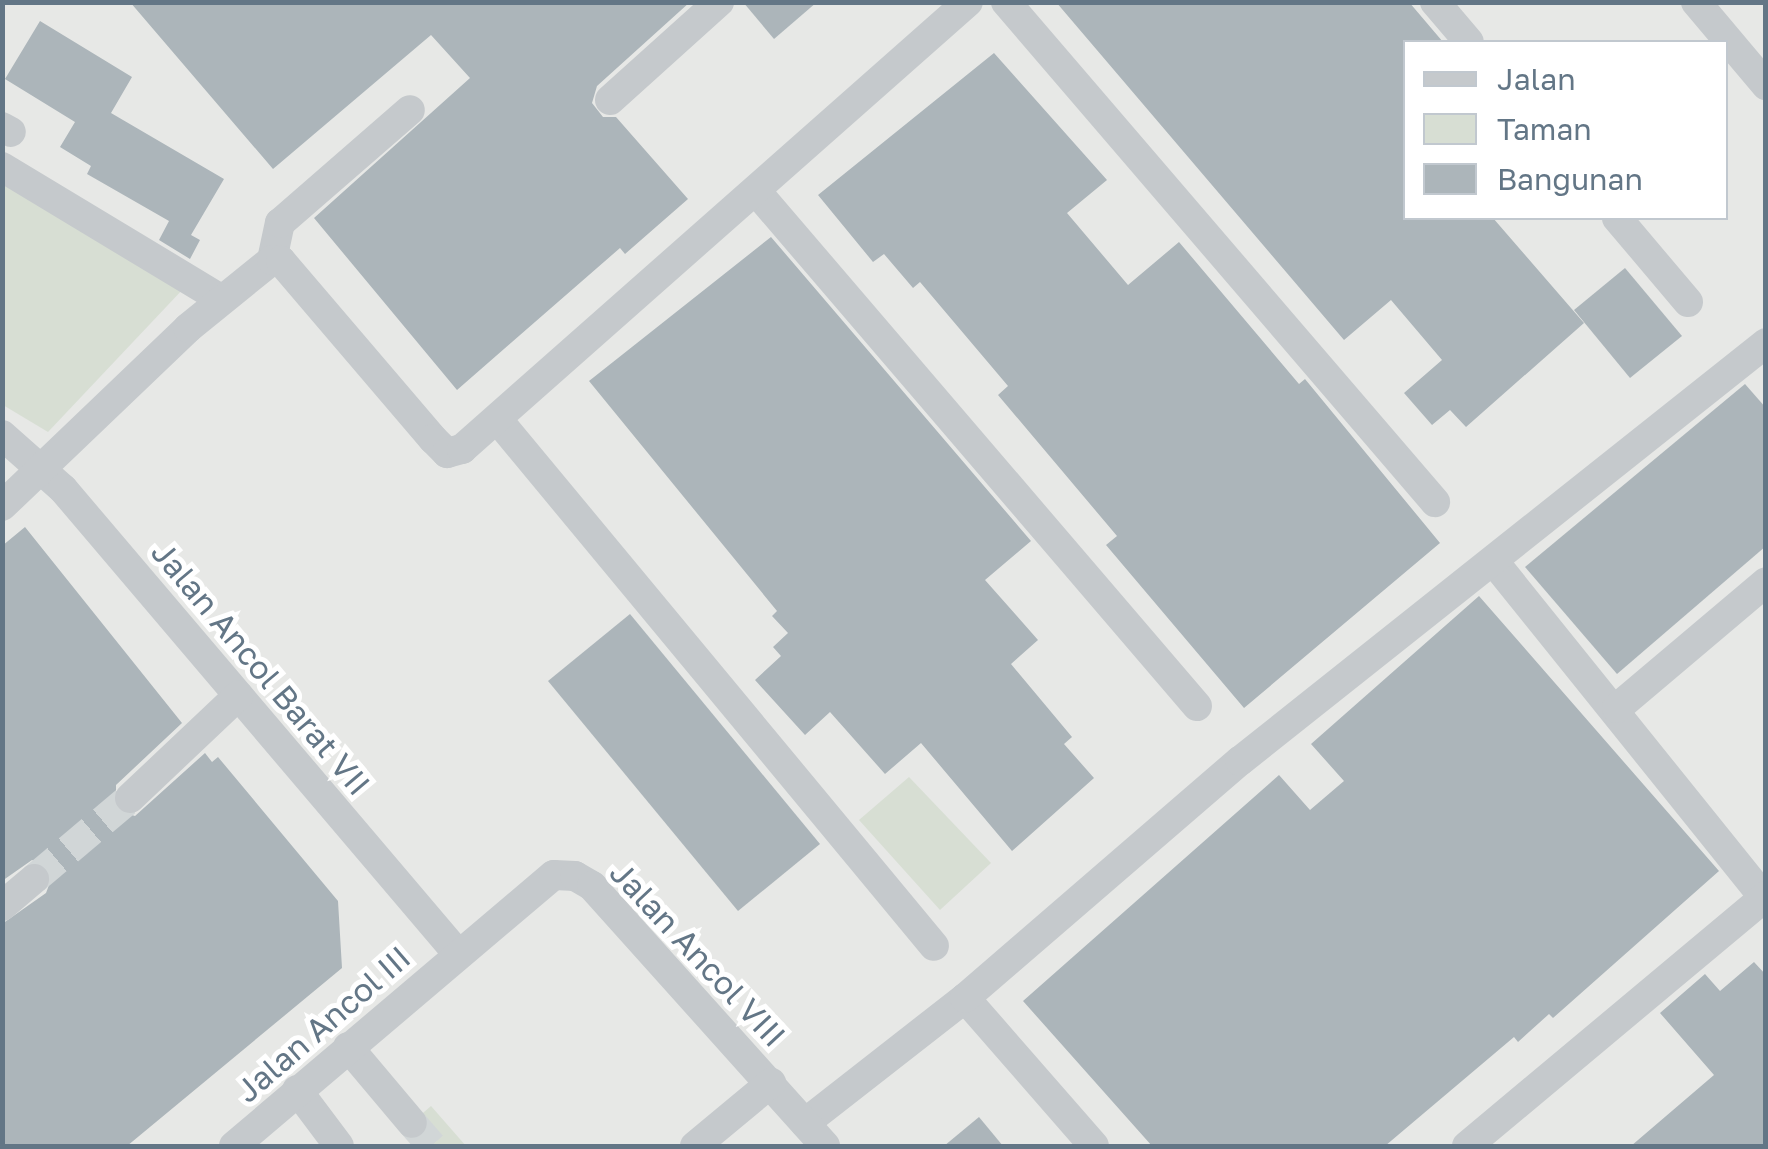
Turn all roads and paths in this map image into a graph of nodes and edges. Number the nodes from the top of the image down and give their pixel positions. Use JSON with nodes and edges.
{"nodes":[{"id":1,"x":719,"y":2,"type":"edge"},
{"id":2,"x":968,"y":2,"type":"edge"},
{"id":3,"x":1006,"y":2,"type":"edge"},
{"id":4,"x":1435,"y":2,"type":"edge"},
{"id":5,"x":1696,"y":2,"type":"edge"},
{"id":6,"x":1466,"y":40,"type":"edge"},
{"id":7,"x":1766,"y":85,"type":"edge"},
{"id":8,"x":610,"y":100,"type":"dead end"},
{"id":9,"x":410,"y":110,"type":"dead end"},
{"id":10,"x":2,"y":167,"type":"edge"},
{"id":11,"x":756,"y":191,"type":"junction"},
{"id":12,"x":1619,"y":220,"type":"edge"},
{"id":13,"x":272,"y":260,"type":"junction"},
{"id":14,"x":221,"y":299,"type":"junction"},
{"id":15,"x":1688,"y":302,"type":"dead end"},
{"id":16,"x":1766,"y":343,"type":"edge"},
{"id":17,"x":498,"y":420,"type":"junction"},
{"id":18,"x":2,"y":436,"type":"edge"},
{"id":19,"x":40,"y":467,"type":"junction"},
{"id":20,"x":1435,"y":502,"type":"dead end"},
{"id":21,"x":2,"y":506,"type":"edge"},
{"id":22,"x":1495,"y":564,"type":"junction"},
{"id":23,"x":1766,"y":582,"type":"edge"},
{"id":24,"x":238,"y":696,"type":"junction"},
{"id":25,"x":1197,"y":706,"type":"dead end"},
{"id":26,"x":1617,"y":708,"type":"junction"},
{"id":27,"x":130,"y":798,"type":"tunnel mouth"},
{"id":28,"x":34,"y":879,"type":"tunnel mouth"},
{"id":29,"x":1758,"y":903,"type":"edge"},
{"id":30,"x":2,"y":906,"type":"edge"},
{"id":31,"x":1766,"y":938,"type":"edge"},
{"id":32,"x":934,"y":946,"type":"dead end"},
{"id":33,"x":458,"y":954,"type":"junction"},
{"id":34,"x":965,"y":998,"type":"junction"},
{"id":35,"x":348,"y":1046,"type":"junction"},
{"id":36,"x":770,"y":1084,"type":"junction"},
{"id":37,"x":297,"y":1090,"type":"junction"},
{"id":38,"x":412,"y":1123,"type":"tunnel mouth"},
{"id":39,"x":815,"y":1135,"type":"edge"},
{"id":40,"x":234,"y":1146,"type":"edge"},
{"id":41,"x":339,"y":1146,"type":"edge"},
{"id":42,"x":695,"y":1146,"type":"edge"},
{"id":43,"x":1094,"y":1146,"type":"edge"},
{"id":44,"x":1467,"y":1146,"type":"edge"}],
"edges":[{"from":1,"to":8,"type":"street"},
{"from":2,"to":11,"type":"street"},
{"from":3,"to":20,"type":"street"},
{"from":4,"to":6,"type":"street"},
{"from":5,"to":7,"type":"street"},
{"from":9,"to":13,"type":"street"},
{"from":10,"to":14,"type":"street"},
{"from":11,"to":17,"type":"street"},
{"from":11,"to":25,"type":"street"},
{"from":12,"to":15,"type":"street"},
{"from":13,"to":14,"type":"street"},
{"from":13,"to":17,"type":"street"},
{"from":14,"to":19,"type":"street"},
{"from":16,"to":22,"type":"street"},
{"from":17,"to":32,"type":"street"},
{"from":18,"to":19,"type":"street","name":"Jalan Ancol Barat VII"},
{"from":19,"to":21,"type":"street"},
{"from":19,"to":24,"type":"street","name":"Jalan Ancol Barat VII"},
{"from":22,"to":26,"type":"street"},
{"from":22,"to":34,"type":"street"},
{"from":23,"to":26,"type":"street"},
{"from":24,"to":27,"type":"street"},
{"from":24,"to":33,"type":"street","name":"Jalan Ancol Barat VII"},
{"from":26,"to":29,"type":"street"},
{"from":28,"to":30,"type":"street"},
{"from":29,"to":31,"type":"street"},
{"from":29,"to":44,"type":"street"},
{"from":33,"to":35,"type":"street","name":"Jalan Ancol III"},
{"from":33,"to":36,"type":"street","name":"Jalan Ancol VIII"},
{"from":34,"to":39,"type":"street"},
{"from":34,"to":43,"type":"street"},
{"from":35,"to":37,"type":"street","name":"Jalan Ancol III"},
{"from":35,"to":38,"type":"street"},
{"from":36,"to":39,"type":"street","name":"Jalan Ancol VIII"},
{"from":36,"to":42,"type":"street"},
{"from":37,"to":40,"type":"street","name":"Jalan Ancol III"},
{"from":37,"to":41,"type":"street"}]}
